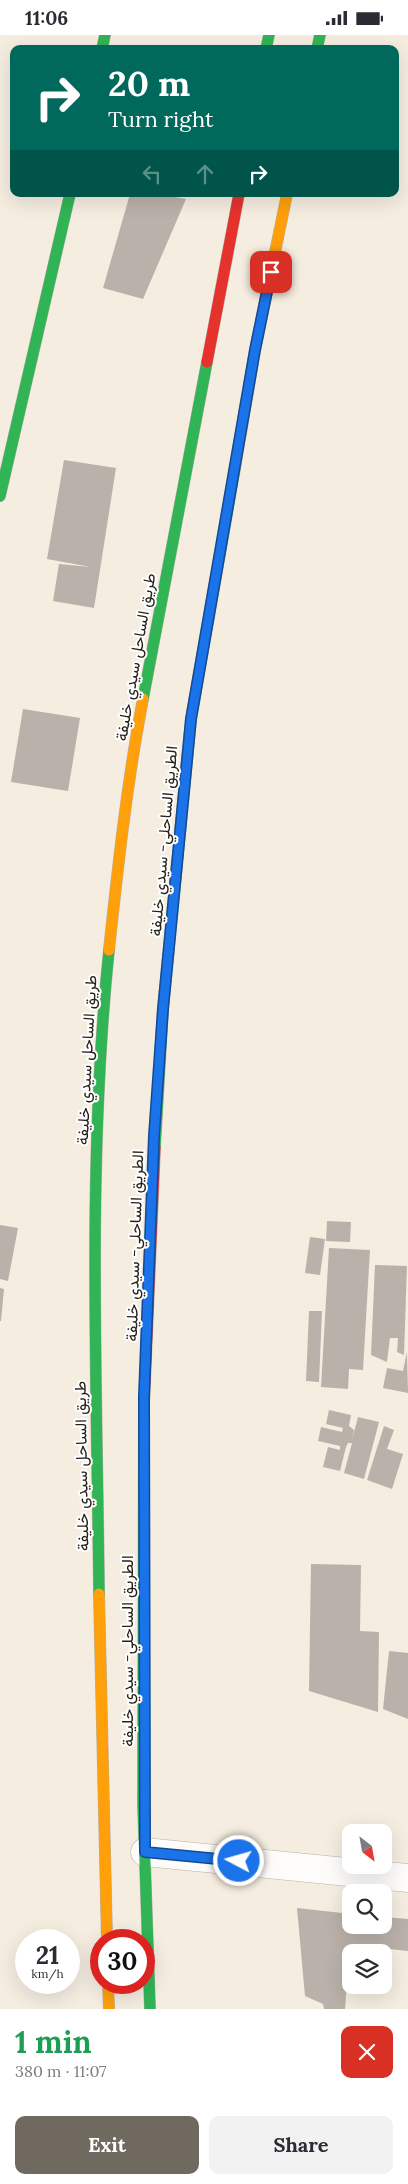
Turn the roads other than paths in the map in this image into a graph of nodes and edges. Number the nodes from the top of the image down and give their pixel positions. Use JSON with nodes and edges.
{"nodes":[{"id":1,"x":69,"y":197,"type":"edge"},
{"id":2,"x":237,"y":197,"type":"edge"},
{"id":3,"x":286,"y":197,"type":"edge"},
{"id":4,"x":0,"y":496,"type":"edge"},
{"id":5,"x":145,"y":1852,"type":"junction"},
{"id":6,"x":408,"y":1878,"type":"edge"},
{"id":7,"x":107,"y":1929,"type":"edge"},
{"id":8,"x":108,"y":1994,"type":"edge"},
{"id":9,"x":109,"y":2009,"type":"edge"},
{"id":10,"x":150,"y":2009,"type":"edge"}],
"edges":[{"from":1,"to":4,"type":"main road"},
{"from":2,"to":7,"type":"main road","name":"طريق الساحل سيدي خليفة"},
{"from":3,"to":5,"type":"main road","name":"الطريق الساحلي- سيدي خليفة"},
{"from":5,"to":6,"type":"street"},
{"from":5,"to":10,"type":"main road","name":"الطريق الساحلي- سيدي خليفة"},
{"from":8,"to":9,"type":"main road"}]}
